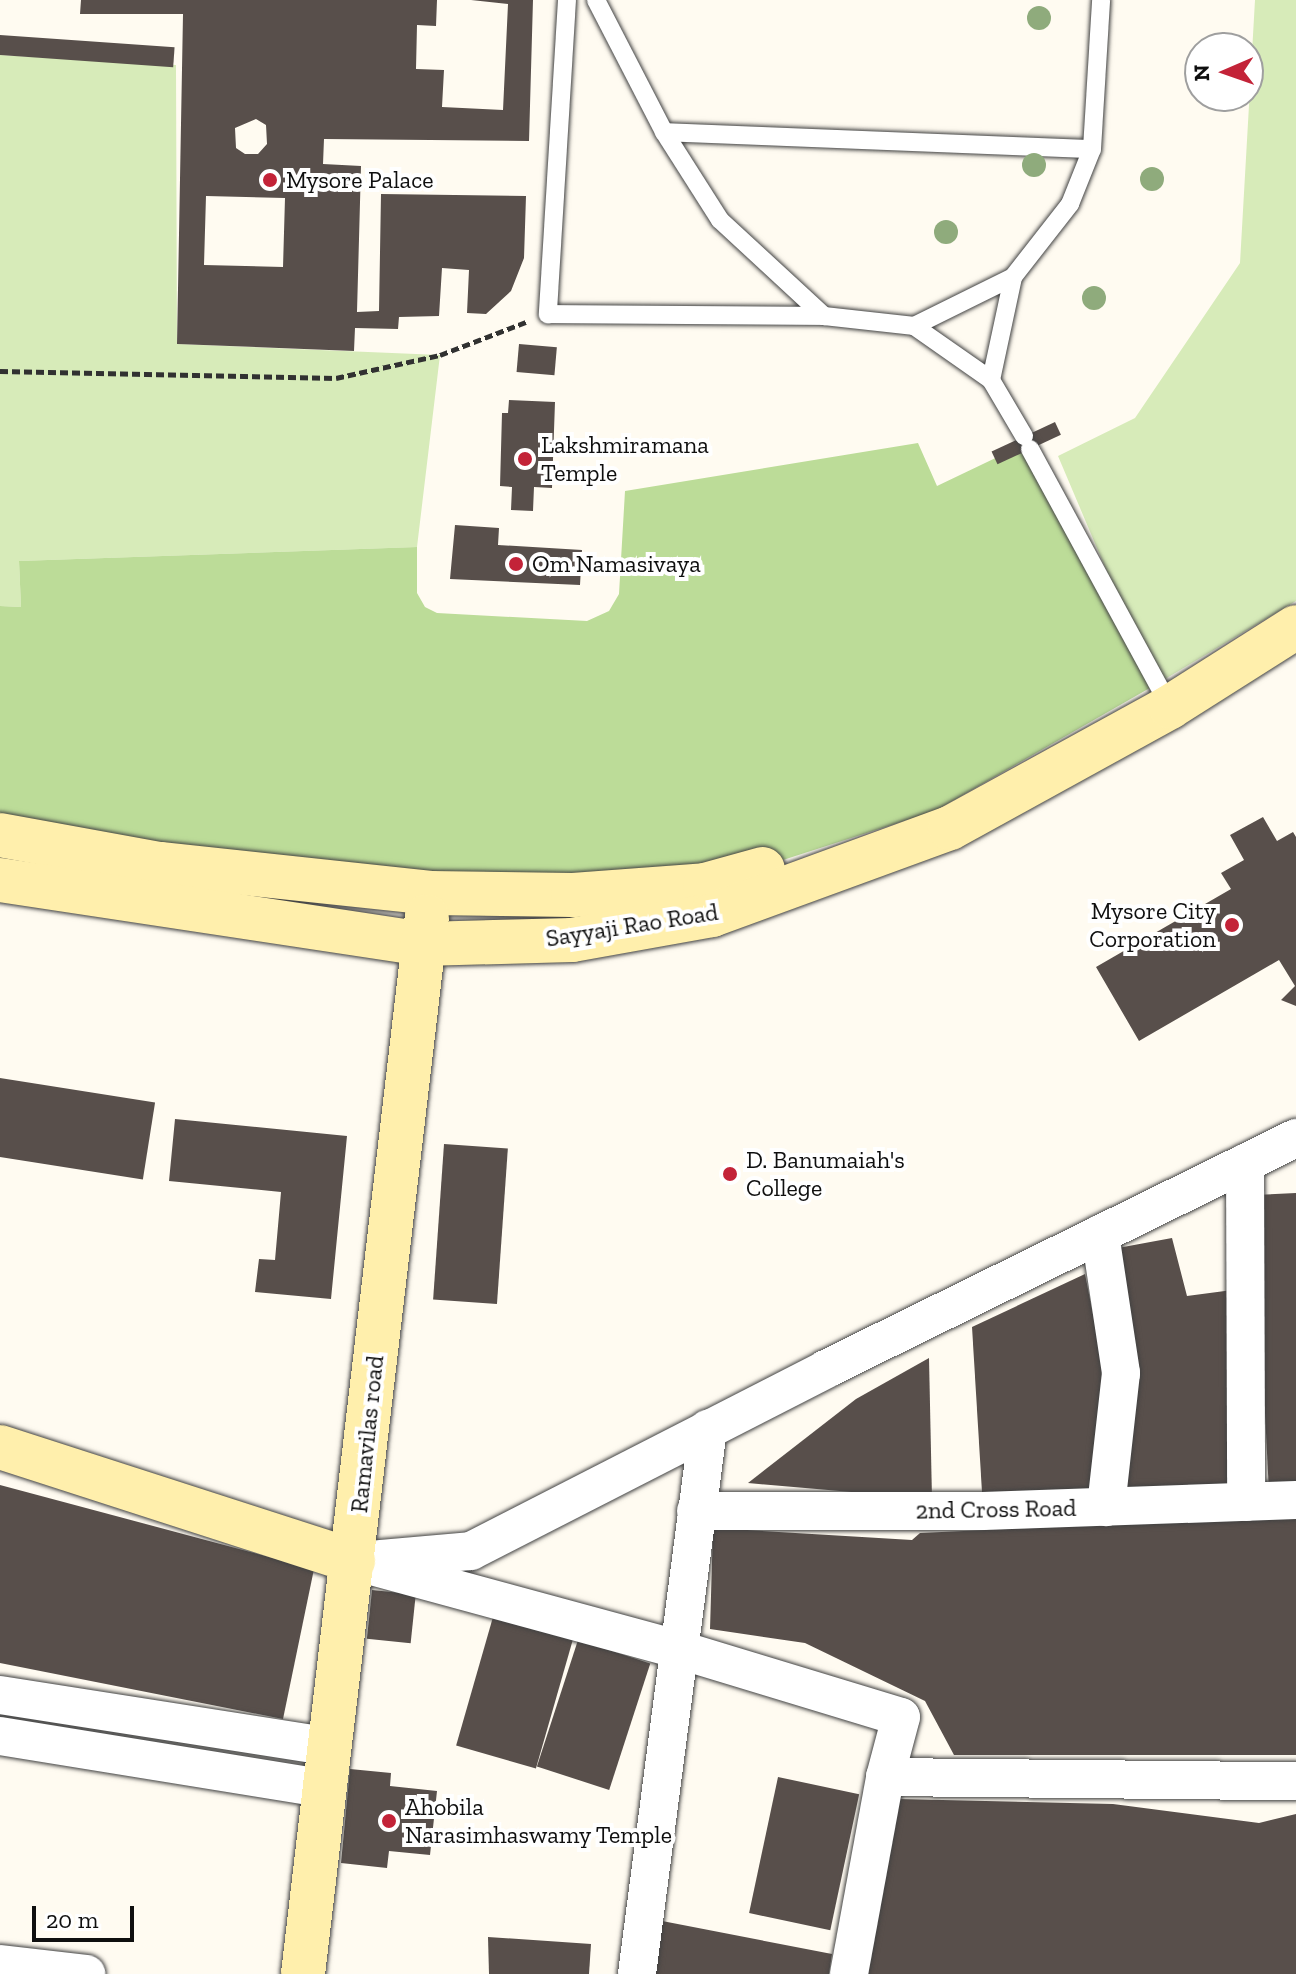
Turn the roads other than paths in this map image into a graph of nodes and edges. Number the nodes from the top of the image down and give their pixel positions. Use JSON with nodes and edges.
{"nodes":[{"id":1,"x":567,"y":0,"type":"edge"},
{"id":2,"x":596,"y":0,"type":"edge"},
{"id":3,"x":1101,"y":0,"type":"edge"},
{"id":4,"x":664,"y":132,"type":"junction"},
{"id":5,"x":1092,"y":149,"type":"junction"},
{"id":6,"x":1013,"y":277,"type":"junction"},
{"id":7,"x":824,"y":316,"type":"junction"},
{"id":8,"x":914,"y":326,"type":"junction"},
{"id":9,"x":991,"y":380,"type":"junction"},
{"id":10,"x":1296,"y":596,"type":"edge"},
{"id":11,"x":1296,"y":627,"type":"edge"},
{"id":12,"x":1162,"y":696,"type":"junction"},
{"id":13,"x":0,"y":835,"type":"edge"},
{"id":14,"x":0,"y":880,"type":"edge"},
{"id":15,"x":430,"y":893,"type":"junction"},
{"id":16,"x":422,"y":944,"type":"junction"},
{"id":17,"x":1296,"y":1138,"type":"edge"},
{"id":18,"x":1245,"y":1163,"type":"junction"},
{"id":19,"x":1100,"y":1234,"type":"junction"},
{"id":20,"x":708,"y":1429,"type":"junction"},
{"id":21,"x":0,"y":1447,"type":"edge"},
{"id":22,"x":1296,"y":1500,"type":"edge"},
{"id":23,"x":1246,"y":1502,"type":"junction"},
{"id":24,"x":1106,"y":1507,"type":"junction"},
{"id":25,"x":696,"y":1511,"type":"junction"},
{"id":26,"x":353,"y":1561,"type":"junction"},
{"id":27,"x":677,"y":1649,"type":"junction"},
{"id":28,"x":0,"y":1695,"type":"edge"},
{"id":29,"x":0,"y":1736,"type":"edge"},
{"id":30,"x":329,"y":1768,"type":"junction"},
{"id":31,"x":885,"y":1777,"type":"junction"},
{"id":32,"x":1296,"y":1781,"type":"edge"},
{"id":33,"x":0,"y":1964,"type":"edge"},
{"id":34,"x":67,"y":1973,"type":"edge"},
{"id":35,"x":303,"y":1974,"type":"edge"},
{"id":36,"x":637,"y":1974,"type":"edge"},
{"id":37,"x":849,"y":1974,"type":"edge"}],
"edges":[{"from":1,"to":7,"type":"lane"},
{"from":2,"to":4,"type":"lane"},
{"from":3,"to":5,"type":"lane"},
{"from":4,"to":5,"type":"lane"},
{"from":4,"to":7,"type":"lane"},
{"from":5,"to":6,"type":"lane"},
{"from":6,"to":8,"type":"lane"},
{"from":6,"to":9,"type":"lane"},
{"from":7,"to":8,"type":"lane"},
{"from":8,"to":9,"type":"lane"},
{"from":9,"to":12,"type":"lane"},
{"from":10,"to":12,"type":"main road","name":"Sayyaji Rao Road"},
{"from":11,"to":12,"type":"main road","name":"Sayyaji Rao Road"},
{"from":12,"to":15,"type":"main road","name":"Sayyaji Rao Road"},
{"from":12,"to":16,"type":"main road","name":"Sayyaji Rao Road"},
{"from":13,"to":15,"type":"main road","name":"Sayyaji Rao Road"},
{"from":14,"to":16,"type":"main road","name":"Sayyaji Rao Road"},
{"from":15,"to":16,"type":"main road","name":"Ramavilas road"},
{"from":16,"to":26,"type":"main road","name":"Ramavilas road"},
{"from":17,"to":18,"type":"street"},
{"from":18,"to":19,"type":"street"},
{"from":18,"to":23,"type":"street"},
{"from":19,"to":20,"type":"street"},
{"from":19,"to":24,"type":"street"},
{"from":20,"to":25,"type":"street"},
{"from":20,"to":26,"type":"street"},
{"from":21,"to":26,"type":"main road"},
{"from":22,"to":23,"type":"street","name":"2nd Cross Road"},
{"from":23,"to":24,"type":"street","name":"2nd Cross Road"},
{"from":24,"to":25,"type":"street","name":"2nd Cross Road"},
{"from":25,"to":27,"type":"street"},
{"from":26,"to":27,"type":"street"},
{"from":26,"to":30,"type":"main road","name":"Ramavilas road"},
{"from":27,"to":31,"type":"street"},
{"from":27,"to":36,"type":"street"},
{"from":28,"to":30,"type":"street"},
{"from":29,"to":30,"type":"street"},
{"from":30,"to":35,"type":"main road","name":"Ramavilas road"},
{"from":31,"to":32,"type":"street"},
{"from":31,"to":37,"type":"street"},
{"from":33,"to":34,"type":"street"}]}
